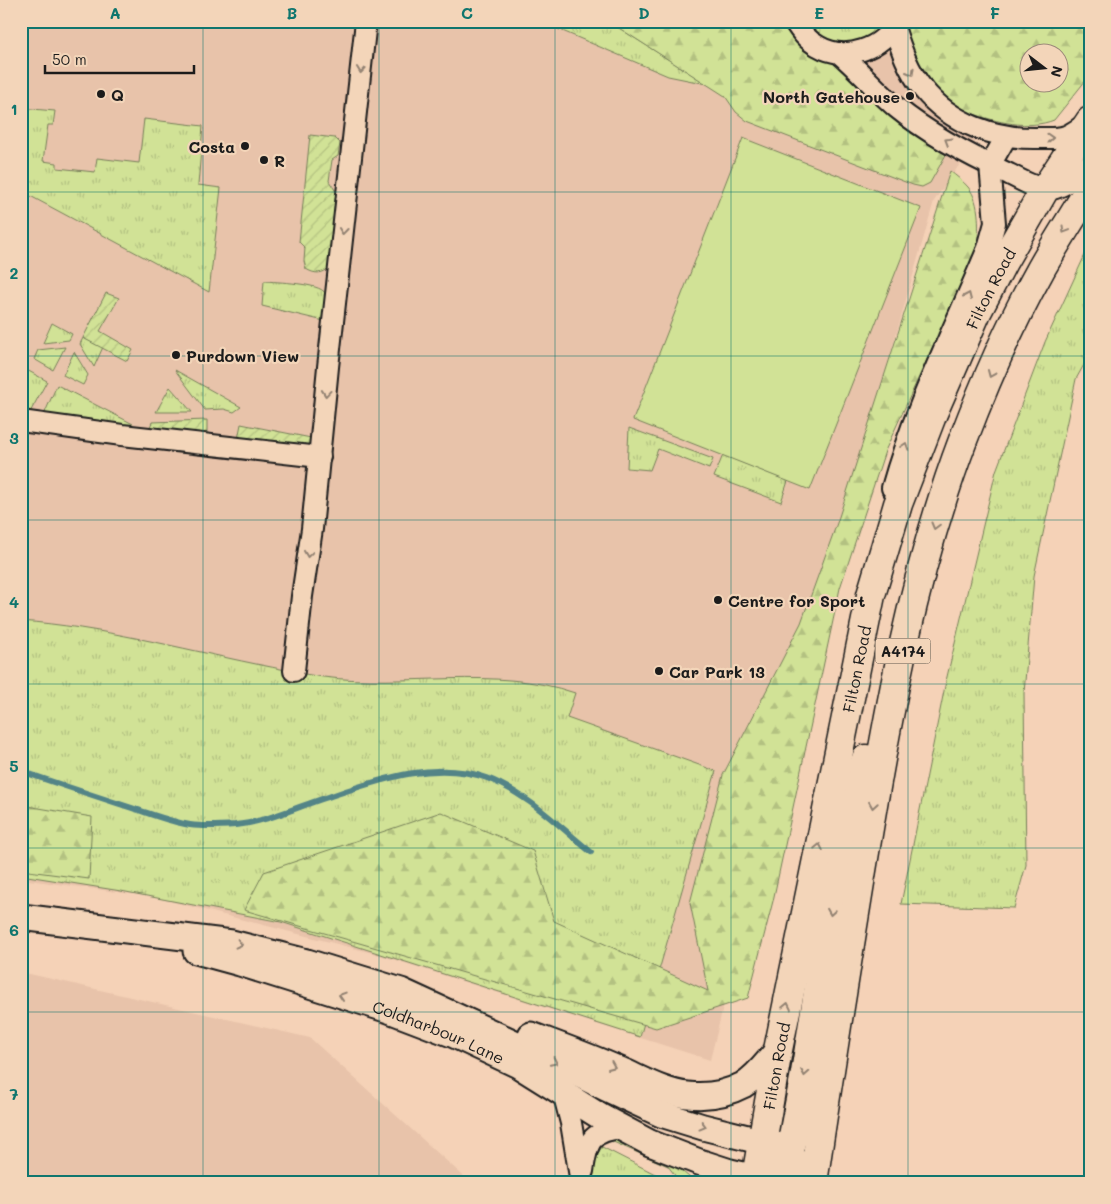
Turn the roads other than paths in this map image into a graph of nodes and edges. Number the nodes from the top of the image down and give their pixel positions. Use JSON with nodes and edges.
{"nodes":[{"id":1,"x":366,"y":21,"type":"edge"},
{"id":2,"x":794,"y":21,"type":"edge"},
{"id":3,"x":895,"y":24,"type":"edge"},
{"id":4,"x":839,"y":53,"type":"junction"},
{"id":5,"x":1090,"y":121,"type":"edge"},
{"id":6,"x":1006,"y":137,"type":"junction"},
{"id":7,"x":1090,"y":164,"type":"edge"},
{"id":8,"x":990,"y":165,"type":"junction"},
{"id":9,"x":1090,"y":188,"type":"edge"},
{"id":10,"x":1045,"y":189,"type":"junction"},
{"id":11,"x":21,"y":421,"type":"edge"},
{"id":12,"x":320,"y":457,"type":"junction"},
{"id":13,"x":871,"y":595,"type":"junction"},
{"id":14,"x":294,"y":671,"type":"dead end"},
{"id":15,"x":896,"y":681,"type":"junction"},
{"id":16,"x":21,"y":917,"type":"edge"},
{"id":17,"x":104,"y":928,"type":"junction"},
{"id":18,"x":401,"y":991,"type":"junction"},
{"id":19,"x":778,"y":1050,"type":"junction"},
{"id":20,"x":563,"y":1092,"type":"junction"},
{"id":21,"x":621,"y":1128,"type":"junction"},
{"id":22,"x":761,"y":1140,"type":"junction"},
{"id":23,"x":789,"y":1152,"type":"junction"},
{"id":24,"x":686,"y":1158,"type":"junction"},
{"id":25,"x":755,"y":1180,"type":"edge"},
{"id":26,"x":581,"y":1182,"type":"edge"},
{"id":27,"x":704,"y":1183,"type":"edge"},
{"id":28,"x":804,"y":1183,"type":"edge"},
{"id":29,"x":812,"y":1183,"type":"edge"}],
"edges":[{"from":1,"to":12,"type":"street","one_way":true},
{"from":2,"to":4,"type":"street"},
{"from":3,"to":4,"type":"street"},
{"from":3,"to":6,"type":"street","one_way":true},
{"from":8,"to":4,"type":"street","one_way":true},
{"from":6,"to":5,"type":"street","one_way":true},
{"from":5,"to":10,"type":"main road","name":"Filton Road","number":"A4174"},
{"from":6,"to":8,"type":"street"},
{"from":7,"to":10,"type":"street"},
{"from":8,"to":10,"type":"street"},
{"from":13,"to":8,"type":"street","one_way":true},
{"from":9,"to":15,"type":"main road","number":"A4174","one_way":true},
{"from":10,"to":13,"type":"main road","name":"Filton Road","number":"A4174"},
{"from":11,"to":12,"type":"street"},
{"from":12,"to":14,"type":"street","one_way":true},
{"from":19,"to":13,"type":"main road","name":"Filton Road","number":"A4174","one_way":true},
{"from":15,"to":23,"type":"main road","one_way":true},
{"from":15,"to":29,"type":"main road","number":"A4174","one_way":true},
{"from":16,"to":17,"type":"street","name":"Coldharbour Lane"},
{"from":17,"to":18,"type":"street","name":"Coldharbour Lane","one_way":true},
{"from":20,"to":17,"type":"street","name":"Coldharbour Lane","one_way":true},
{"from":18,"to":19,"type":"street","one_way":true},
{"from":18,"to":22,"type":"street","name":"Coldharbour Lane","one_way":true},
{"from":19,"to":22,"type":"main road","name":"Filton Road","number":"A4174"},
{"from":20,"to":21,"type":"street","name":"Coldharbour Lane"},
{"from":20,"to":26,"type":"street"},
{"from":21,"to":24,"type":"street","name":"Coldharbour Lane"},
{"from":21,"to":26,"type":"street"},
{"from":22,"to":23,"type":"street","name":"Coldharbour Lane"},
{"from":22,"to":25,"type":"main road","number":"A4174"},
{"from":23,"to":25,"type":"main road"},
{"from":23,"to":28,"type":"street"},
{"from":24,"to":25,"type":"street","name":"Coldharbour Lane"},
{"from":24,"to":27,"type":"street"}]}
